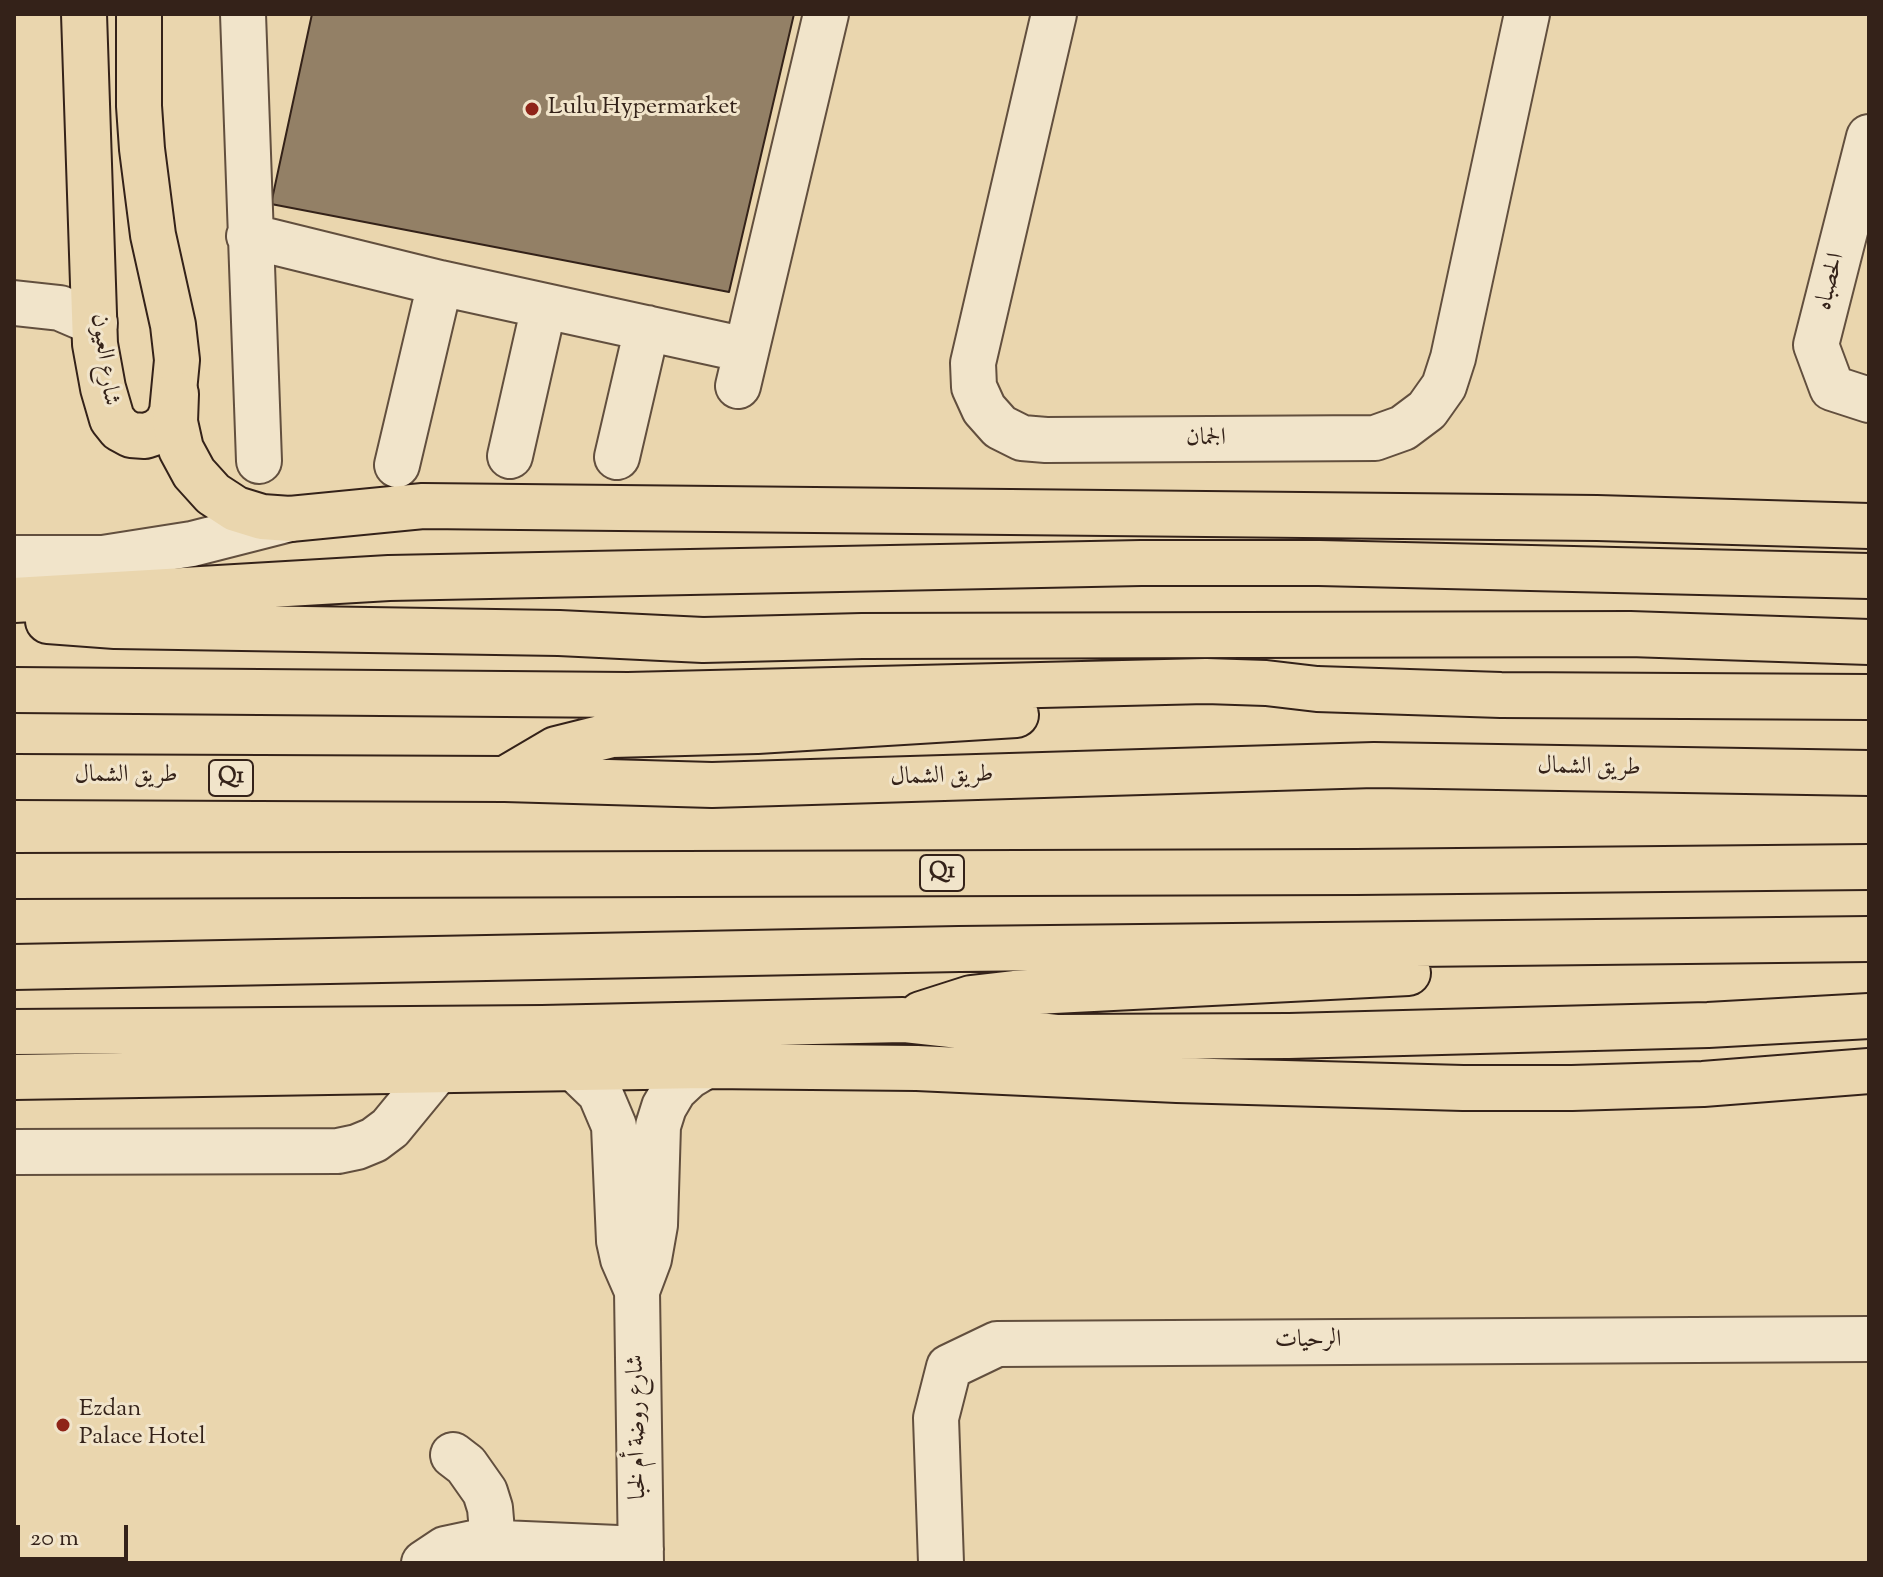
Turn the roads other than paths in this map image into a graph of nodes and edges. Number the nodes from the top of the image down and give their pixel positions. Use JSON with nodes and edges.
{"nodes":[{"id":1,"x":84,"y":14,"type":"edge"},
{"id":2,"x":826,"y":14,"type":"edge"},
{"id":3,"x":1054,"y":14,"type":"edge"},
{"id":4,"x":1527,"y":14,"type":"edge"},
{"id":5,"x":142,"y":16,"type":"edge"},
{"id":6,"x":249,"y":17,"type":"edge"},
{"id":7,"x":1869,"y":137,"type":"edge"},
{"id":8,"x":249,"y":236,"type":"junction"},
{"id":9,"x":440,"y":283,"type":"junction"},
{"id":10,"x":14,"y":303,"type":"edge"},
{"id":11,"x":544,"y":306,"type":"junction"},
{"id":12,"x":14,"y":328,"type":"edge"},
{"id":13,"x":647,"y":328,"type":"junction"},
{"id":14,"x":95,"y":333,"type":"junction"},
{"id":15,"x":176,"y":394,"type":"junction"},
{"id":16,"x":1869,"y":400,"type":"edge"},
{"id":17,"x":510,"y":456,"type":"dead end"},
{"id":18,"x":617,"y":457,"type":"dead end"},
{"id":19,"x":259,"y":461,"type":"dead end"},
{"id":20,"x":397,"y":465,"type":"dead end"},
{"id":21,"x":290,"y":519,"type":"junction"},
{"id":22,"x":1869,"y":526,"type":"edge"},
{"id":23,"x":14,"y":558,"type":"edge"},
{"id":24,"x":1869,"y":576,"type":"edge"},
{"id":25,"x":14,"y":600,"type":"edge"},
{"id":26,"x":14,"y":619,"type":"edge"},
{"id":27,"x":703,"y":640,"type":"junction"},
{"id":28,"x":1869,"y":642,"type":"edge"},
{"id":29,"x":1317,"y":689,"type":"junction"},
{"id":30,"x":14,"y":690,"type":"edge"},
{"id":31,"x":373,"y":693,"type":"junction"},
{"id":32,"x":1869,"y":697,"type":"edge"},
{"id":33,"x":1869,"y":773,"type":"edge"},
{"id":34,"x":14,"y":777,"type":"edge"},
{"id":35,"x":505,"y":779,"type":"junction"},
{"id":36,"x":1869,"y":867,"type":"edge"},
{"id":37,"x":14,"y":876,"type":"edge"},
{"id":38,"x":1869,"y":939,"type":"edge"},
{"id":39,"x":1571,"y":943,"type":"junction"},
{"id":40,"x":14,"y":967,"type":"edge"},
{"id":41,"x":1869,"y":1016,"type":"edge"},
{"id":42,"x":903,"y":1020,"type":"junction"},
{"id":43,"x":14,"y":1032,"type":"edge"},
{"id":44,"x":706,"y":1066,"type":"junction"},
{"id":45,"x":574,"y":1068,"type":"junction"},
{"id":46,"x":1869,"y":1071,"type":"edge"},
{"id":47,"x":436,"y":1072,"type":"junction"},
{"id":48,"x":14,"y":1077,"type":"edge"},
{"id":49,"x":22,"y":1162,"type":"edge"},
{"id":50,"x":637,"y":1291,"type":"junction"},
{"id":51,"x":1869,"y":1339,"type":"edge"},
{"id":52,"x":453,"y":1455,"type":"dead end"},
{"id":53,"x":493,"y":1543,"type":"junction"},
{"id":54,"x":641,"y":1556,"type":"edge"},
{"id":55,"x":424,"y":1563,"type":"edge"},
{"id":56,"x":941,"y":1563,"type":"edge"}],
"edges":[{"from":1,"to":14,"type":"main road","name":"شارع العيون"},
{"from":2,"to":13,"type":"street"},
{"from":3,"to":4,"type":"street","name":"الجمان"},
{"from":5,"to":15,"type":"main road","name":"شارع العيون"},
{"from":6,"to":8,"type":"street"},
{"from":7,"to":16,"type":"street","name":"الحصباه"},
{"from":8,"to":9,"type":"street"},
{"from":8,"to":19,"type":"street"},
{"from":9,"to":11,"type":"street"},
{"from":9,"to":20,"type":"street"},
{"from":10,"to":14,"type":"street"},
{"from":11,"to":13,"type":"street"},
{"from":11,"to":17,"type":"street"},
{"from":12,"to":14,"type":"street"},
{"from":13,"to":18,"type":"street"},
{"from":14,"to":15,"type":"main road","name":"شارع العيون"},
{"from":15,"to":21,"type":"main road"},
{"from":21,"to":22,"type":"main road"},
{"from":21,"to":23,"type":"street"},
{"from":24,"to":25,"type":"main road"},
{"from":26,"to":27,"type":"main road"},
{"from":27,"to":28,"type":"main road"},
{"from":27,"to":31,"type":"main road"},
{"from":29,"to":31,"type":"main road"},
{"from":29,"to":32,"type":"main road"},
{"from":29,"to":35,"type":"main road"},
{"from":30,"to":31,"type":"main road"},
{"from":33,"to":35,"type":"main road","name":"طريق الشمال","number":"Q1"},
{"from":34,"to":35,"type":"main road","name":"طريق الشمال","number":"Q1"},
{"from":36,"to":37,"type":"main road","number":"Q1"},
{"from":38,"to":39,"type":"main road"},
{"from":39,"to":40,"type":"main road"},
{"from":39,"to":42,"type":"main road"},
{"from":41,"to":42,"type":"main road"},
{"from":42,"to":43,"type":"main road"},
{"from":44,"to":45,"type":"main road"},
{"from":44,"to":46,"type":"main road"},
{"from":44,"to":50,"type":"street","name":"شارع روضة أم لخبا"},
{"from":45,"to":47,"type":"main road"},
{"from":45,"to":50,"type":"street","name":"شارع روضة أم لخبا"},
{"from":47,"to":48,"type":"main road"},
{"from":47,"to":49,"type":"street"},
{"from":50,"to":54,"type":"street","name":"شارع روضة أم لخبا"},
{"from":51,"to":56,"type":"street","name":"الرحيات"},
{"from":52,"to":53,"type":"street"},
{"from":53,"to":54,"type":"street"},
{"from":53,"to":55,"type":"street"}]}
